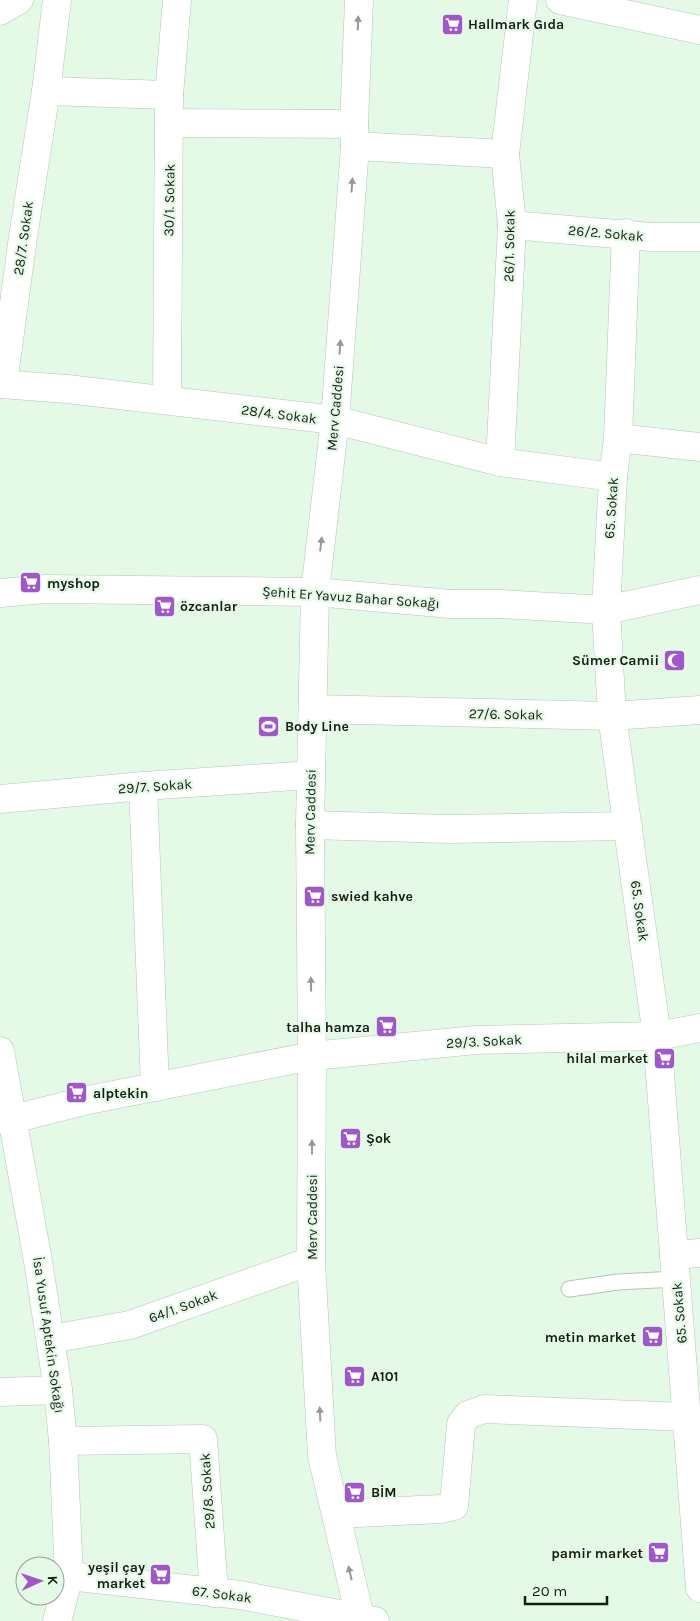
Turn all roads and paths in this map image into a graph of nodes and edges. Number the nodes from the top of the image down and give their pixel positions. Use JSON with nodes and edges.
{"nodes":[{"id":1,"x":19,"y":0,"type":"edge"},
{"id":2,"x":57,"y":0,"type":"edge"},
{"id":3,"x":177,"y":0,"type":"edge"},
{"id":4,"x":359,"y":0,"type":"edge"},
{"id":5,"x":523,"y":0,"type":"edge"},
{"id":6,"x":560,"y":0,"type":"edge"},
{"id":7,"x":0,"y":11,"type":"edge"},
{"id":8,"x":700,"y":30,"type":"edge"},
{"id":9,"x":46,"y":92,"type":"junction"},
{"id":10,"x":168,"y":95,"type":"junction"},
{"id":11,"x":170,"y":123,"type":"junction"},
{"id":12,"x":354,"y":135,"type":"junction"},
{"id":13,"x":505,"y":154,"type":"junction"},
{"id":14,"x":512,"y":225,"type":"junction"},
{"id":15,"x":626,"y":234,"type":"junction"},
{"id":16,"x":700,"y":237,"type":"edge"},
{"id":17,"x":1,"y":384,"type":"edge"},
{"id":18,"x":167,"y":400,"type":"junction"},
{"id":19,"x":335,"y":420,"type":"junction"},
{"id":20,"x":618,"y":438,"type":"junction"},
{"id":21,"x":700,"y":447,"type":"edge"},
{"id":22,"x":500,"y":462,"type":"junction"},
{"id":23,"x":613,"y":477,"type":"junction"},
{"id":24,"x":700,"y":590,"type":"edge"},
{"id":25,"x":315,"y":592,"type":"junction"},
{"id":26,"x":0,"y":593,"type":"edge"},
{"id":27,"x":606,"y":610,"type":"junction"},
{"id":28,"x":313,"y":709,"type":"junction"},
{"id":29,"x":700,"y":710,"type":"edge"},
{"id":30,"x":612,"y":716,"type":"junction"},
{"id":31,"x":311,"y":775,"type":"junction"},
{"id":32,"x":143,"y":786,"type":"junction"},
{"id":33,"x":0,"y":799,"type":"edge"},
{"id":34,"x":310,"y":825,"type":"junction"},
{"id":35,"x":628,"y":826,"type":"junction"},
{"id":36,"x":700,"y":1028,"type":"edge"},
{"id":37,"x":657,"y":1036,"type":"junction"},
{"id":38,"x":0,"y":1052,"type":"edge"},
{"id":39,"x":312,"y":1056,"type":"junction"},
{"id":40,"x":155,"y":1087,"type":"junction"},
{"id":41,"x":6,"y":1119,"type":"edge"},
{"id":42,"x":311,"y":1261,"type":"junction"},
{"id":43,"x":684,"y":1262,"type":"edge"},
{"id":44,"x":569,"y":1289,"type":"dead end"},
{"id":45,"x":51,"y":1340,"type":"junction"},
{"id":46,"x":58,"y":1390,"type":"junction"},
{"id":47,"x":0,"y":1392,"type":"edge"},
{"id":48,"x":687,"y":1417,"type":"junction"},
{"id":49,"x":63,"y":1441,"type":"junction"},
{"id":50,"x":336,"y":1514,"type":"junction"},
{"id":51,"x":69,"y":1576,"type":"junction"},
{"id":52,"x":700,"y":1586,"type":"edge"},
{"id":53,"x":214,"y":1593,"type":"junction"},
{"id":54,"x":365,"y":1620,"type":"edge"},
{"id":55,"x":57,"y":1621,"type":"edge"}],
"edges":[{"from":1,"to":7,"type":"street"},
{"from":2,"to":9,"type":"street","name":"28/7. Sokak"},
{"from":3,"to":10,"type":"street","name":"30/1. Sokak"},
{"from":12,"to":4,"type":"street","name":"Merv Caddesi","one_way":true},
{"from":5,"to":13,"type":"street","name":"26/1. Sokak"},
{"from":6,"to":8,"type":"street"},
{"from":9,"to":10,"type":"street"},
{"from":9,"to":17,"type":"street","name":"28/7. Sokak"},
{"from":10,"to":11,"type":"street","name":"30/1. Sokak"},
{"from":11,"to":12,"type":"street"},
{"from":11,"to":18,"type":"street","name":"30/1. Sokak"},
{"from":12,"to":13,"type":"street"},
{"from":19,"to":12,"type":"street","name":"Merv Caddesi","one_way":true},
{"from":13,"to":14,"type":"street","name":"26/1. Sokak"},
{"from":14,"to":15,"type":"street","name":"26/2. Sokak"},
{"from":14,"to":22,"type":"street","name":"26/1. Sokak"},
{"from":15,"to":16,"type":"street","name":"26/2. Sokak"},
{"from":15,"to":20,"type":"street","name":"65. Sokak"},
{"from":17,"to":18,"type":"street","name":"28/4. Sokak"},
{"from":18,"to":19,"type":"street","name":"28/4. Sokak"},
{"from":19,"to":22,"type":"street","name":"28/4. Sokak"},
{"from":25,"to":19,"type":"street","name":"Merv Caddesi","one_way":true},
{"from":20,"to":21,"type":"street"},
{"from":20,"to":23,"type":"street","name":"65. Sokak"},
{"from":22,"to":23,"type":"street","name":"28/4. Sokak"},
{"from":23,"to":27,"type":"street","name":"65. Sokak"},
{"from":24,"to":27,"type":"street","name":"Şehit Er Yavuz Bahar Sokağı"},
{"from":25,"to":26,"type":"street","name":"Şehit Er Yavuz Bahar Sokağı"},
{"from":25,"to":27,"type":"street","name":"Şehit Er Yavuz Bahar Sokağı"},
{"from":25,"to":28,"type":"street","name":"Merv Caddesi"},
{"from":27,"to":30,"type":"street","name":"65. Sokak"},
{"from":28,"to":30,"type":"street","name":"27/6. Sokak"},
{"from":28,"to":31,"type":"street","name":"Merv Caddesi"},
{"from":29,"to":30,"type":"street","name":"27/6. Sokak"},
{"from":30,"to":35,"type":"street","name":"65. Sokak"},
{"from":31,"to":32,"type":"street","name":"29/7. Sokak"},
{"from":31,"to":34,"type":"street","name":"Merv Caddesi"},
{"from":32,"to":33,"type":"street","name":"29/7. Sokak"},
{"from":32,"to":40,"type":"street"},
{"from":34,"to":35,"type":"street"},
{"from":39,"to":34,"type":"street","name":"Merv Caddesi","one_way":true},
{"from":35,"to":37,"type":"street","name":"65. Sokak"},
{"from":36,"to":37,"type":"street","name":"29/3. Sokak"},
{"from":37,"to":39,"type":"street","name":"29/3. Sokak"},
{"from":37,"to":43,"type":"street","name":"65. Sokak"},
{"from":38,"to":41,"type":"street","name":"İsa Yusuf Aptekin Sokağı"},
{"from":39,"to":40,"type":"street","name":"29/3. Sokak"},
{"from":42,"to":39,"type":"street","name":"Merv Caddesi","one_way":true},
{"from":40,"to":41,"type":"street","name":"29/3. Sokak"},
{"from":41,"to":45,"type":"street","name":"İsa Yusuf Aptekin Sokağı"},
{"from":42,"to":45,"type":"street","name":"64/1. Sokak"},
{"from":50,"to":42,"type":"street","name":"Merv Caddesi","one_way":true},
{"from":43,"to":44,"type":"lane"},
{"from":43,"to":48,"type":"street","name":"65. Sokak"},
{"from":45,"to":46,"type":"street","name":"İsa Yusuf Aptekin Sokağı"},
{"from":46,"to":47,"type":"street"},
{"from":46,"to":49,"type":"street","name":"İsa Yusuf Aptekin Sokağı"},
{"from":48,"to":50,"type":"street"},
{"from":48,"to":52,"type":"street","name":"65. Sokak"},
{"from":49,"to":51,"type":"street","name":"İsa Yusuf Aptekin Sokağı"},
{"from":49,"to":53,"type":"street","name":"29/8. Sokak"},
{"from":54,"to":50,"type":"street","name":"Merv Caddesi","one_way":true},
{"from":51,"to":53,"type":"street","name":"67. Sokak"},
{"from":51,"to":55,"type":"street","name":"İsa Yusuf Aptekin Sokağı"},
{"from":53,"to":54,"type":"street","name":"67. Sokak"}]}
